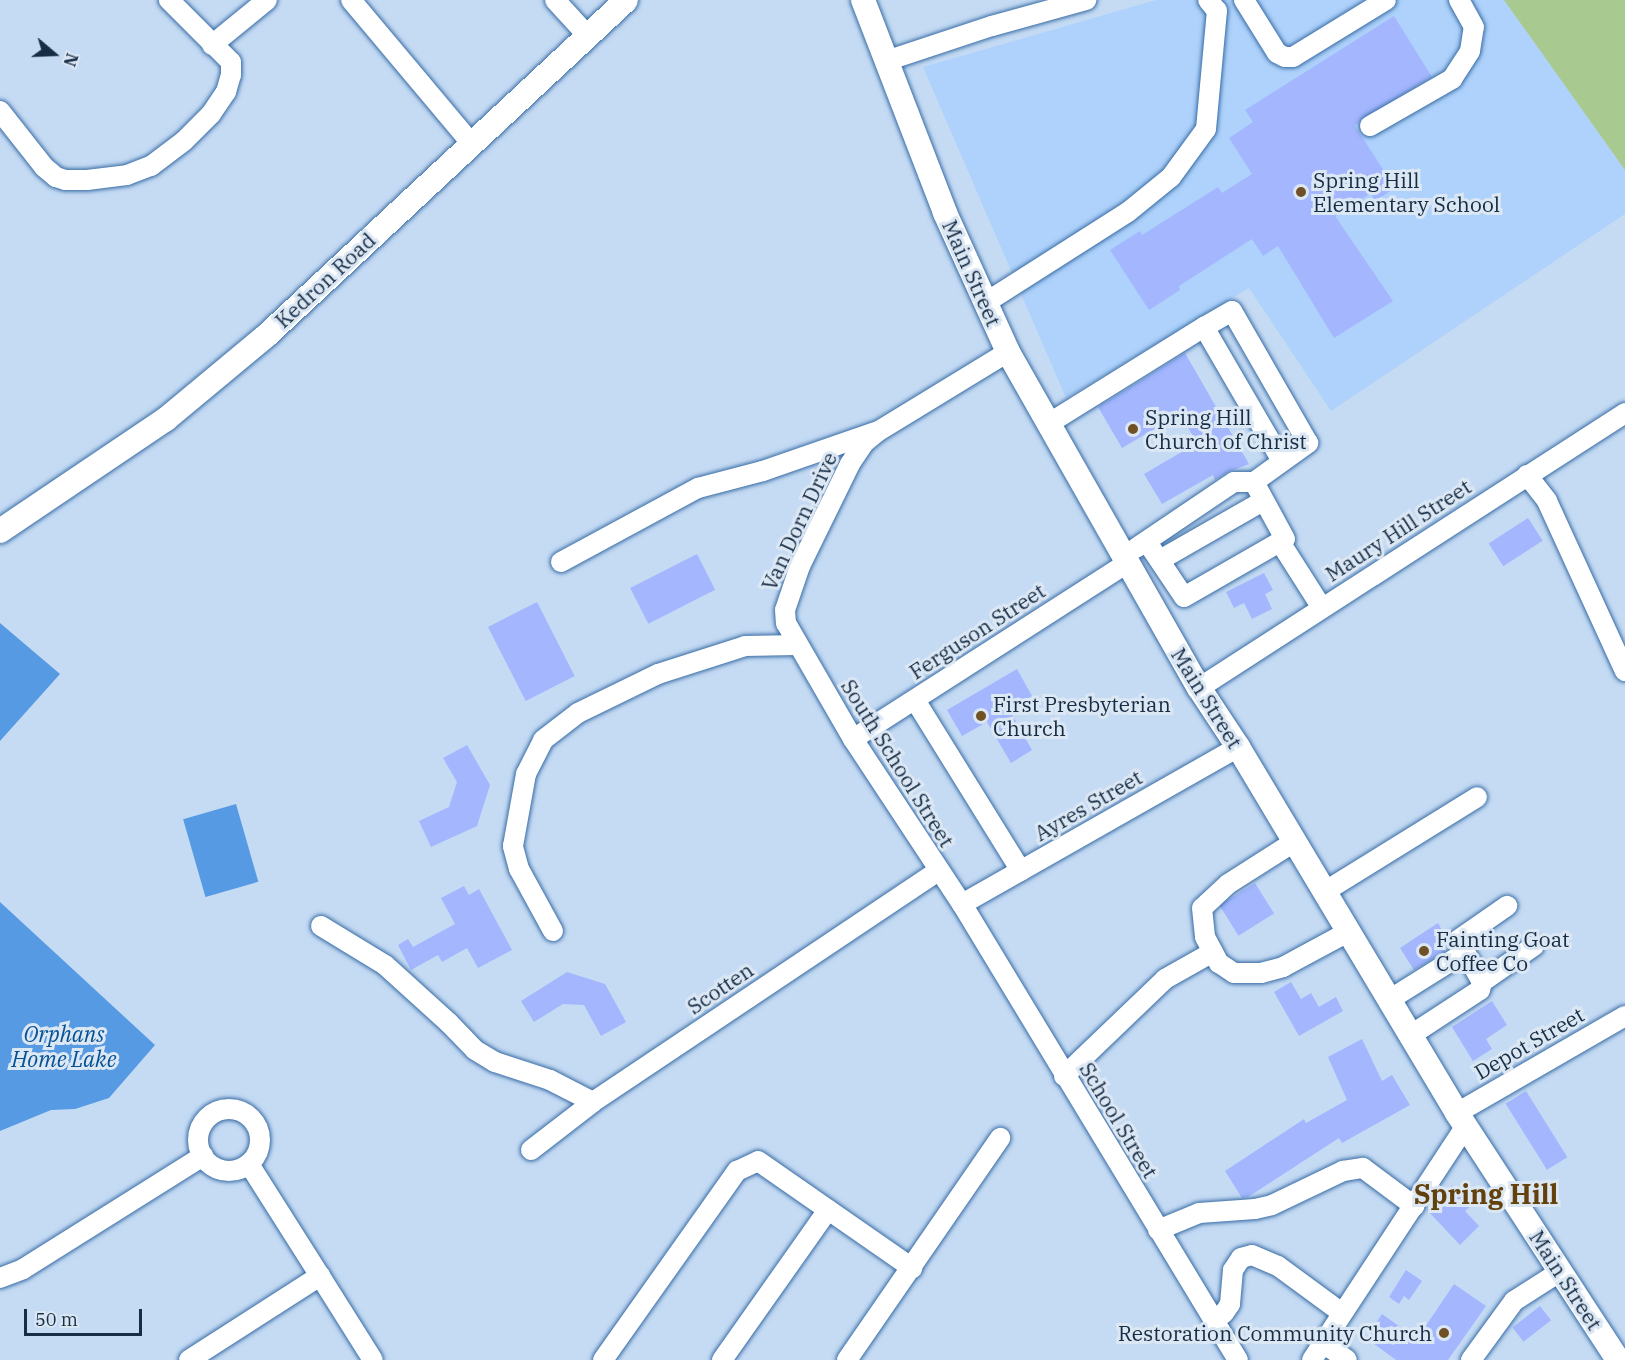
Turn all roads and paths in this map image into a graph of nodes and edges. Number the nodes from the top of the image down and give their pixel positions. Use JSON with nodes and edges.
{"nodes":[{"id":1,"x":169,"y":0,"type":"edge"},
{"id":2,"x":267,"y":0,"type":"edge"},
{"id":3,"x":351,"y":0,"type":"edge"},
{"id":4,"x":555,"y":0,"type":"edge"},
{"id":5,"x":626,"y":0,"type":"edge"},
{"id":6,"x":863,"y":0,"type":"edge"},
{"id":7,"x":1086,"y":0,"type":"edge"},
{"id":8,"x":1208,"y":0,"type":"edge"},
{"id":9,"x":1244,"y":0,"type":"edge"},
{"id":10,"x":1386,"y":0,"type":"edge"},
{"id":11,"x":1459,"y":0,"type":"edge"},
{"id":12,"x":588,"y":36,"type":"junction"},
{"id":13,"x":212,"y":45,"type":"junction"},
{"id":14,"x":886,"y":61,"type":"junction"},
{"id":15,"x":0,"y":111,"type":"edge"},
{"id":16,"x":1370,"y":126,"type":"dead end"},
{"id":17,"x":472,"y":144,"type":"junction"},
{"id":18,"x":985,"y":303,"type":"junction"},
{"id":19,"x":1204,"y":327,"type":"junction"},
{"id":20,"x":1008,"y":352,"type":"junction"},
{"id":21,"x":1625,"y":413,"type":"edge"},
{"id":22,"x":1048,"y":424,"type":"junction"},
{"id":23,"x":877,"y":432,"type":"junction"},
{"id":24,"x":1282,"y":461,"type":"junction"},
{"id":25,"x":1527,"y":475,"type":"junction"},
{"id":26,"x":1254,"y":482,"type":"junction"},
{"id":27,"x":1263,"y":501,"type":"junction"},
{"id":28,"x":0,"y":531,"type":"edge"},
{"id":29,"x":1148,"y":542,"type":"junction"},
{"id":30,"x":1280,"y":542,"type":"junction"},
{"id":31,"x":1124,"y":560,"type":"junction"},
{"id":32,"x":1160,"y":560,"type":"junction"},
{"id":33,"x":561,"y":562,"type":"dead end"},
{"id":34,"x":1322,"y":608,"type":"junction"},
{"id":35,"x":797,"y":645,"type":"junction"},
{"id":36,"x":1625,"y":671,"type":"edge"},
{"id":37,"x":1199,"y":688,"type":"junction"},
{"id":38,"x":915,"y":700,"type":"junction"},
{"id":39,"x":853,"y":739,"type":"junction"},
{"id":40,"x":1238,"y":747,"type":"junction"},
{"id":41,"x":1477,"y":797,"type":"dead end"},
{"id":42,"x":1294,"y":842,"type":"junction"},
{"id":43,"x":938,"y":871,"type":"junction"},
{"id":44,"x":1021,"y":871,"type":"junction"},
{"id":45,"x":1324,"y":892,"type":"junction"},
{"id":46,"x":962,"y":904,"type":"junction"},
{"id":47,"x":1506,"y":906,"type":"dead end"},
{"id":48,"x":321,"y":926,"type":"dead end"},
{"id":49,"x":553,"y":931,"type":"dead end"},
{"id":50,"x":1348,"y":932,"type":"junction"},
{"id":51,"x":1534,"y":946,"type":"dead end"},
{"id":52,"x":1213,"y":952,"type":"junction"},
{"id":53,"x":1464,"y":953,"type":"junction"},
{"id":54,"x":1482,"y":982,"type":"junction"},
{"id":55,"x":1389,"y":1000,"type":"junction"},
{"id":56,"x":1625,"y":1016,"type":"edge"},
{"id":57,"x":1411,"y":1035,"type":"junction"},
{"id":58,"x":1064,"y":1076,"type":"junction"},
{"id":59,"x":593,"y":1102,"type":"junction"},
{"id":60,"x":1462,"y":1119,"type":"junction"},
{"id":61,"x":1000,"y":1138,"type":"dead end"},
{"id":62,"x":531,"y":1150,"type":"dead end"},
{"id":63,"x":203,"y":1156,"type":"junction"},
{"id":64,"x":249,"y":1164,"type":"junction"},
{"id":65,"x":1414,"y":1206,"type":"junction"},
{"id":66,"x":828,"y":1210,"type":"junction"},
{"id":67,"x":1158,"y":1230,"type":"junction"},
{"id":68,"x":912,"y":1268,"type":"junction"},
{"id":69,"x":1561,"y":1271,"type":"junction"},
{"id":70,"x":320,"y":1276,"type":"junction"},
{"id":71,"x":0,"y":1278,"type":"edge"},
{"id":72,"x":1342,"y":1314,"type":"junction"},
{"id":73,"x":1214,"y":1321,"type":"junction"},
{"id":74,"x":1323,"y":1344,"type":"junction"},
{"id":75,"x":189,"y":1360,"type":"edge"},
{"id":76,"x":373,"y":1360,"type":"edge"},
{"id":77,"x":603,"y":1360,"type":"edge"},
{"id":78,"x":722,"y":1360,"type":"edge"},
{"id":79,"x":846,"y":1360,"type":"edge"},
{"id":80,"x":1238,"y":1360,"type":"edge"},
{"id":81,"x":1312,"y":1360,"type":"edge"},
{"id":82,"x":1347,"y":1360,"type":"edge"},
{"id":83,"x":1471,"y":1360,"type":"edge"},
{"id":84,"x":1618,"y":1360,"type":"edge"}],
"edges":[{"from":1,"to":13,"type":"street"},
{"from":2,"to":13,"type":"street"},
{"from":3,"to":17,"type":"street"},
{"from":4,"to":12,"type":"street"},
{"from":5,"to":12,"type":"main road","name":"Kedron Road"},
{"from":6,"to":14,"type":"main road","name":"Main Street"},
{"from":7,"to":14,"type":"street"},
{"from":8,"to":18,"type":"street"},
{"from":9,"to":10,"type":"street"},
{"from":11,"to":16,"type":"street"},
{"from":12,"to":17,"type":"main road","name":"Kedron Road"},
{"from":13,"to":15,"type":"street"},
{"from":14,"to":18,"type":"main road","name":"Main Street"},
{"from":17,"to":28,"type":"main road","name":"Kedron Road"},
{"from":18,"to":20,"type":"main road","name":"Main Street"},
{"from":19,"to":22,"type":"street"},
{"from":19,"to":24,"type":"street"},
{"from":19,"to":24,"type":"street"},
{"from":20,"to":22,"type":"main road","name":"Main Street"},
{"from":20,"to":23,"type":"street","name":"Van Dorn Drive"},
{"from":21,"to":25,"type":"street","name":"Maury Hill Street"},
{"from":22,"to":31,"type":"main road","name":"Main Street"},
{"from":23,"to":33,"type":"street"},
{"from":23,"to":35,"type":"street","name":"Van Dorn Drive"},
{"from":24,"to":26,"type":"street"},
{"from":25,"to":34,"type":"street","name":"Maury Hill Street"},
{"from":25,"to":36,"type":"street"},
{"from":26,"to":27,"type":"street"},
{"from":26,"to":29,"type":"street","name":"Ferguson Street"},
{"from":27,"to":30,"type":"street"},
{"from":27,"to":32,"type":"street"},
{"from":29,"to":31,"type":"street","name":"Ferguson Street"},
{"from":29,"to":32,"type":"street"},
{"from":30,"to":32,"type":"street"},
{"from":30,"to":34,"type":"street"},
{"from":31,"to":37,"type":"main road","name":"Main Street"},
{"from":31,"to":38,"type":"street","name":"Ferguson Street"},
{"from":34,"to":37,"type":"street","name":"Maury Hill Street"},
{"from":35,"to":39,"type":"street","name":"South School Street"},
{"from":35,"to":49,"type":"street"},
{"from":37,"to":40,"type":"main road","name":"Main Street"},
{"from":38,"to":39,"type":"street","name":"Ferguson Street"},
{"from":38,"to":44,"type":"street"},
{"from":39,"to":43,"type":"street","name":"South School Street"},
{"from":40,"to":42,"type":"main road","name":"Main Street"},
{"from":40,"to":44,"type":"street","name":"Ayres Street"},
{"from":41,"to":45,"type":"street"},
{"from":42,"to":45,"type":"main road","name":"Main Street"},
{"from":42,"to":52,"type":"street"},
{"from":43,"to":46,"type":"street","name":"South School Street"},
{"from":43,"to":59,"type":"street","name":"Scotten"},
{"from":44,"to":46,"type":"street","name":"Ayres Street"},
{"from":45,"to":50,"type":"main road","name":"Main Street"},
{"from":46,"to":58,"type":"street","name":"School Street"},
{"from":47,"to":53,"type":"street"},
{"from":48,"to":59,"type":"street"},
{"from":50,"to":52,"type":"street"},
{"from":50,"to":55,"type":"main road","name":"Main Street"},
{"from":51,"to":54,"type":"street"},
{"from":52,"to":58,"type":"street"},
{"from":53,"to":54,"type":"street"},
{"from":53,"to":55,"type":"street"},
{"from":54,"to":57,"type":"street"},
{"from":55,"to":57,"type":"main road","name":"Main Street"},
{"from":56,"to":60,"type":"street","name":"Depot Street"},
{"from":57,"to":60,"type":"main road","name":"Main Street"},
{"from":58,"to":67,"type":"street","name":"School Street"},
{"from":59,"to":62,"type":"street","name":"Scotten"},
{"from":60,"to":65,"type":"street"},
{"from":60,"to":69,"type":"main road","name":"Main Street"},
{"from":61,"to":68,"type":"street"},
{"from":63,"to":64,"type":"street"},
{"from":63,"to":64,"type":"street"},
{"from":63,"to":71,"type":"street"},
{"from":64,"to":70,"type":"street"},
{"from":65,"to":67,"type":"street"},
{"from":65,"to":72,"type":"street"},
{"from":66,"to":68,"type":"street"},
{"from":66,"to":77,"type":"street"},
{"from":66,"to":78,"type":"street"},
{"from":67,"to":73,"type":"street","name":"School Street"},
{"from":68,"to":79,"type":"street"},
{"from":69,"to":83,"type":"street"},
{"from":69,"to":84,"type":"main road","name":"Main Street"},
{"from":70,"to":75,"type":"street"},
{"from":70,"to":76,"type":"street"},
{"from":72,"to":73,"type":"street"},
{"from":72,"to":74,"type":"street"},
{"from":73,"to":80,"type":"street","name":"School Street"},
{"from":74,"to":81,"type":"street"},
{"from":74,"to":82,"type":"street"}]}
